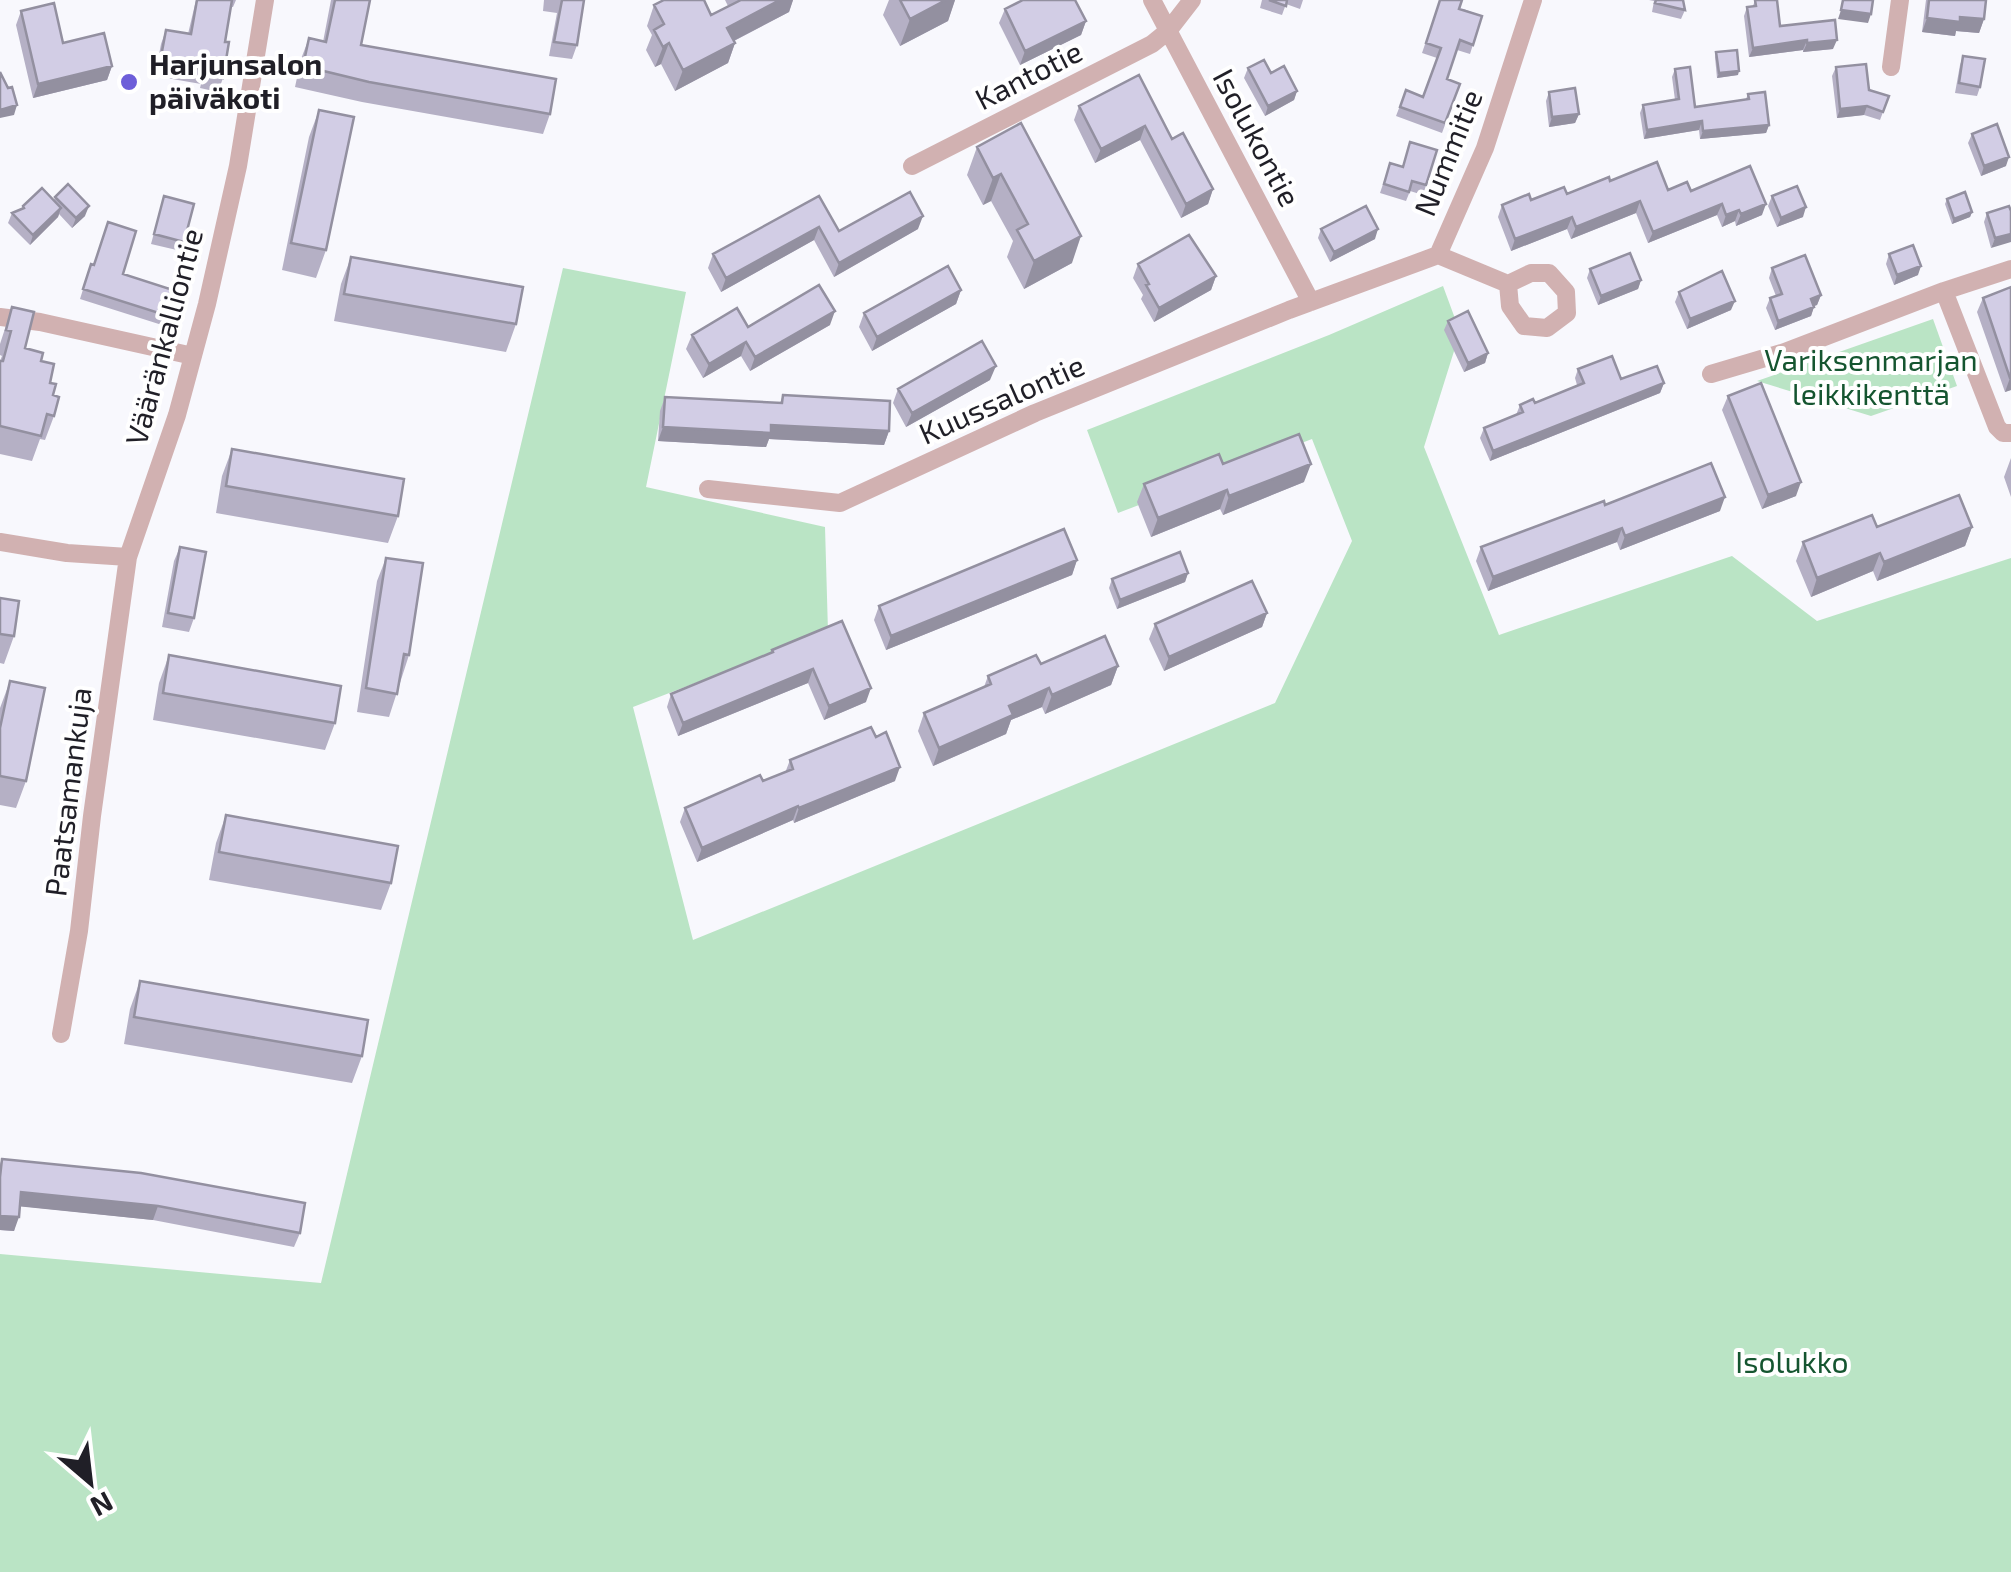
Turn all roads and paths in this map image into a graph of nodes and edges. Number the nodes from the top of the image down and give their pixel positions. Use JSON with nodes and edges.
{"nodes":[{"id":1,"x":265,"y":0,"type":"edge"},
{"id":2,"x":1152,"y":0,"type":"edge"},
{"id":3,"x":1192,"y":0,"type":"edge"},
{"id":4,"x":1534,"y":0,"type":"edge"},
{"id":5,"x":1900,"y":0,"type":"edge"},
{"id":6,"x":1168,"y":31,"type":"junction"},
{"id":7,"x":1891,"y":67,"type":"dead end"},
{"id":8,"x":912,"y":166,"type":"dead end"},
{"id":9,"x":1438,"y":255,"type":"junction"},
{"id":10,"x":2011,"y":269,"type":"edge"},
{"id":11,"x":1508,"y":284,"type":"dead end"},
{"id":12,"x":1944,"y":292,"type":"junction"},
{"id":13,"x":1311,"y":302,"type":"junction"},
{"id":14,"x":0,"y":317,"type":"edge"},
{"id":15,"x":193,"y":356,"type":"junction"},
{"id":16,"x":1710,"y":374,"type":"dead end"},
{"id":17,"x":2011,"y":433,"type":"edge"},
{"id":18,"x":708,"y":488,"type":"dead end"},
{"id":19,"x":0,"y":542,"type":"edge"},
{"id":20,"x":128,"y":558,"type":"junction"},
{"id":21,"x":62,"y":1034,"type":"dead end"}],
"edges":[{"from":1,"to":15,"type":"street","name":"Vääränkalliontie"},
{"from":2,"to":6,"type":"street","name":"Isolukontie"},
{"from":3,"to":6,"type":"street"},
{"from":4,"to":9,"type":"street","name":"Nummitie"},
{"from":5,"to":7,"type":"street"},
{"from":6,"to":8,"type":"street","name":"Kantotie"},
{"from":6,"to":13,"type":"street","name":"Isolukontie"},
{"from":9,"to":11,"type":"street"},
{"from":9,"to":13,"type":"street","name":"Nummitie"},
{"from":10,"to":12,"type":"street"},
{"from":12,"to":16,"type":"street"},
{"from":12,"to":17,"type":"street"},
{"from":13,"to":18,"type":"street","name":"Kuussalontie"},
{"from":14,"to":15,"type":"street"},
{"from":15,"to":20,"type":"street","name":"Vääränkalliontie"},
{"from":19,"to":20,"type":"street"},
{"from":20,"to":21,"type":"street","name":"Paatsamankuja"}]}
